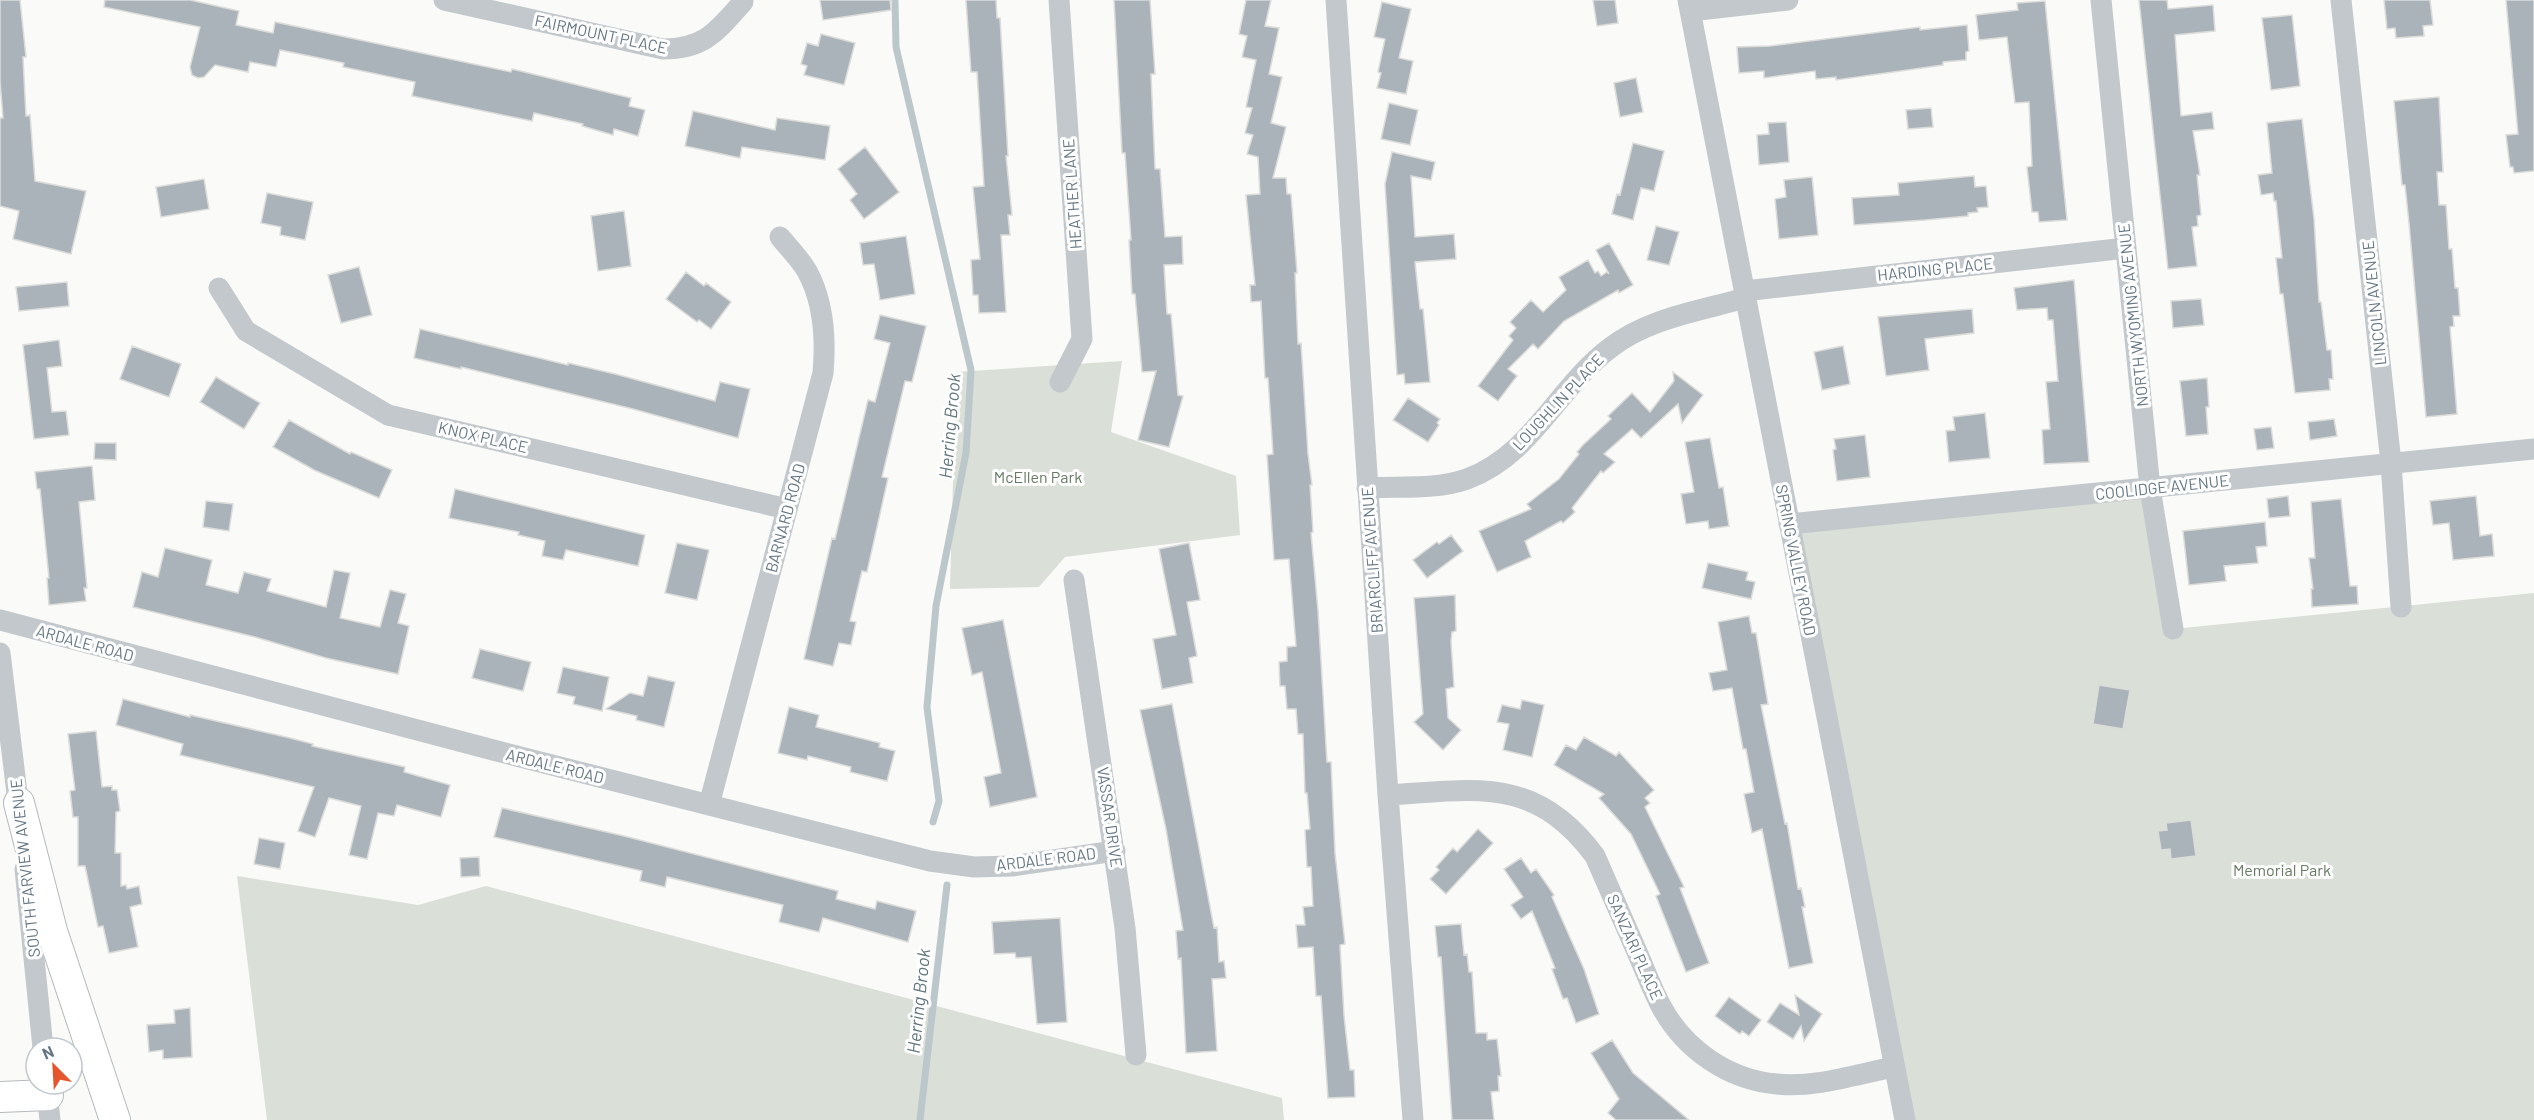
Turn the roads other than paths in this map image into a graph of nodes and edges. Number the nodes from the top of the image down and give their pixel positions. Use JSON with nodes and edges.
{"nodes":[{"id":1,"x":444,"y":0,"type":"edge"},
{"id":2,"x":1059,"y":0,"type":"edge"},
{"id":3,"x":1336,"y":0,"type":"edge"},
{"id":4,"x":1788,"y":0,"type":"edge"},
{"id":5,"x":2101,"y":0,"type":"edge"},
{"id":6,"x":2341,"y":0,"type":"edge"},
{"id":7,"x":743,"y":2,"type":"dead end"},
{"id":8,"x":1689,"y":5,"type":"edge"},
{"id":9,"x":780,"y":237,"type":"dead end"},
{"id":10,"x":2126,"y":248,"type":"junction"},
{"id":11,"x":219,"y":288,"type":"dead end"},
{"id":12,"x":1745,"y":294,"type":"junction"},
{"id":13,"x":1060,"y":382,"type":"dead end"},
{"id":14,"x":2534,"y":449,"type":"edge"},
{"id":15,"x":2391,"y":463,"type":"junction"},
{"id":16,"x":1367,"y":488,"type":"junction"},
{"id":17,"x":2150,"y":488,"type":"junction"},
{"id":18,"x":788,"y":509,"type":"junction"},
{"id":19,"x":1789,"y":524,"type":"junction"},
{"id":20,"x":1074,"y":580,"type":"dead end"},
{"id":21,"x":2400,"y":608,"type":"dead end"},
{"id":22,"x":0,"y":620,"type":"edge"},
{"id":23,"x":2173,"y":629,"type":"dead end"},
{"id":24,"x":0,"y":653,"type":"edge"},
{"id":25,"x":1388,"y":795,"type":"junction"},
{"id":26,"x":19,"y":803,"type":"junction"},
{"id":27,"x":709,"y":805,"type":"junction"},
{"id":28,"x":1115,"y":851,"type":"junction"},
{"id":29,"x":42,"y":1036,"type":"edge"},
{"id":30,"x":1136,"y":1055,"type":"dead end"},
{"id":31,"x":1894,"y":1067,"type":"junction"},
{"id":32,"x":0,"y":1097,"type":"edge"},
{"id":33,"x":48,"y":1100,"type":"edge"},
{"id":34,"x":115,"y":1120,"type":"edge"},
{"id":35,"x":1413,"y":1120,"type":"edge"},
{"id":36,"x":1905,"y":1120,"type":"edge"}],
"edges":[{"from":1,"to":7,"type":"street","name":"FAIRMOUNT PLACE"},
{"from":2,"to":13,"type":"street","name":"HEATHER LANE"},
{"from":3,"to":16,"type":"street","name":"BRIARCLIFF AVENUE"},
{"from":4,"to":8,"type":"street"},
{"from":5,"to":10,"type":"street","name":"NORTH WYOMING AVENUE"},
{"from":6,"to":15,"type":"street","name":"LINCOLN AVENUE"},
{"from":8,"to":12,"type":"street","name":"SPRING VALLEY ROAD"},
{"from":9,"to":18,"type":"street","name":"BARNARD ROAD"},
{"from":10,"to":12,"type":"street","name":"HARDING PLACE"},
{"from":10,"to":17,"type":"street","name":"NORTH WYOMING AVENUE"},
{"from":11,"to":18,"type":"street","name":"KNOX PLACE"},
{"from":12,"to":16,"type":"street","name":"LOUGHLIN PLACE"},
{"from":12,"to":19,"type":"street","name":"SPRING VALLEY ROAD"},
{"from":14,"to":15,"type":"street","name":"COOLIDGE AVENUE"},
{"from":15,"to":17,"type":"street","name":"COOLIDGE AVENUE"},
{"from":15,"to":21,"type":"street","name":"LINCOLN AVENUE"},
{"from":16,"to":25,"type":"street","name":"BRIARCLIFF AVENUE"},
{"from":17,"to":19,"type":"street","name":"COOLIDGE AVENUE"},
{"from":17,"to":23,"type":"street","name":"NORTH WYOMING AVENUE"},
{"from":18,"to":27,"type":"street","name":"BARNARD ROAD"},
{"from":19,"to":31,"type":"street","name":"SPRING VALLEY ROAD"},
{"from":20,"to":28,"type":"street","name":"VASSAR DRIVE"},
{"from":22,"to":27,"type":"street","name":"ARDALE ROAD"},
{"from":24,"to":26,"type":"street","name":"SOUTH FARVIEW AVENUE"},
{"from":25,"to":31,"type":"street","name":"SANZARI PLACE"},
{"from":25,"to":35,"type":"street","name":"BRIARCLIFF AVENUE"},
{"from":26,"to":29,"type":"street","name":"SOUTH FARVIEW AVENUE"},
{"from":26,"to":34,"type":"highway"},
{"from":27,"to":28,"type":"street","name":"ARDALE ROAD"},
{"from":28,"to":30,"type":"street","name":"VASSAR DRIVE"},
{"from":31,"to":36,"type":"street","name":"SPRING VALLEY ROAD"},
{"from":32,"to":33,"type":"highway"}]}
